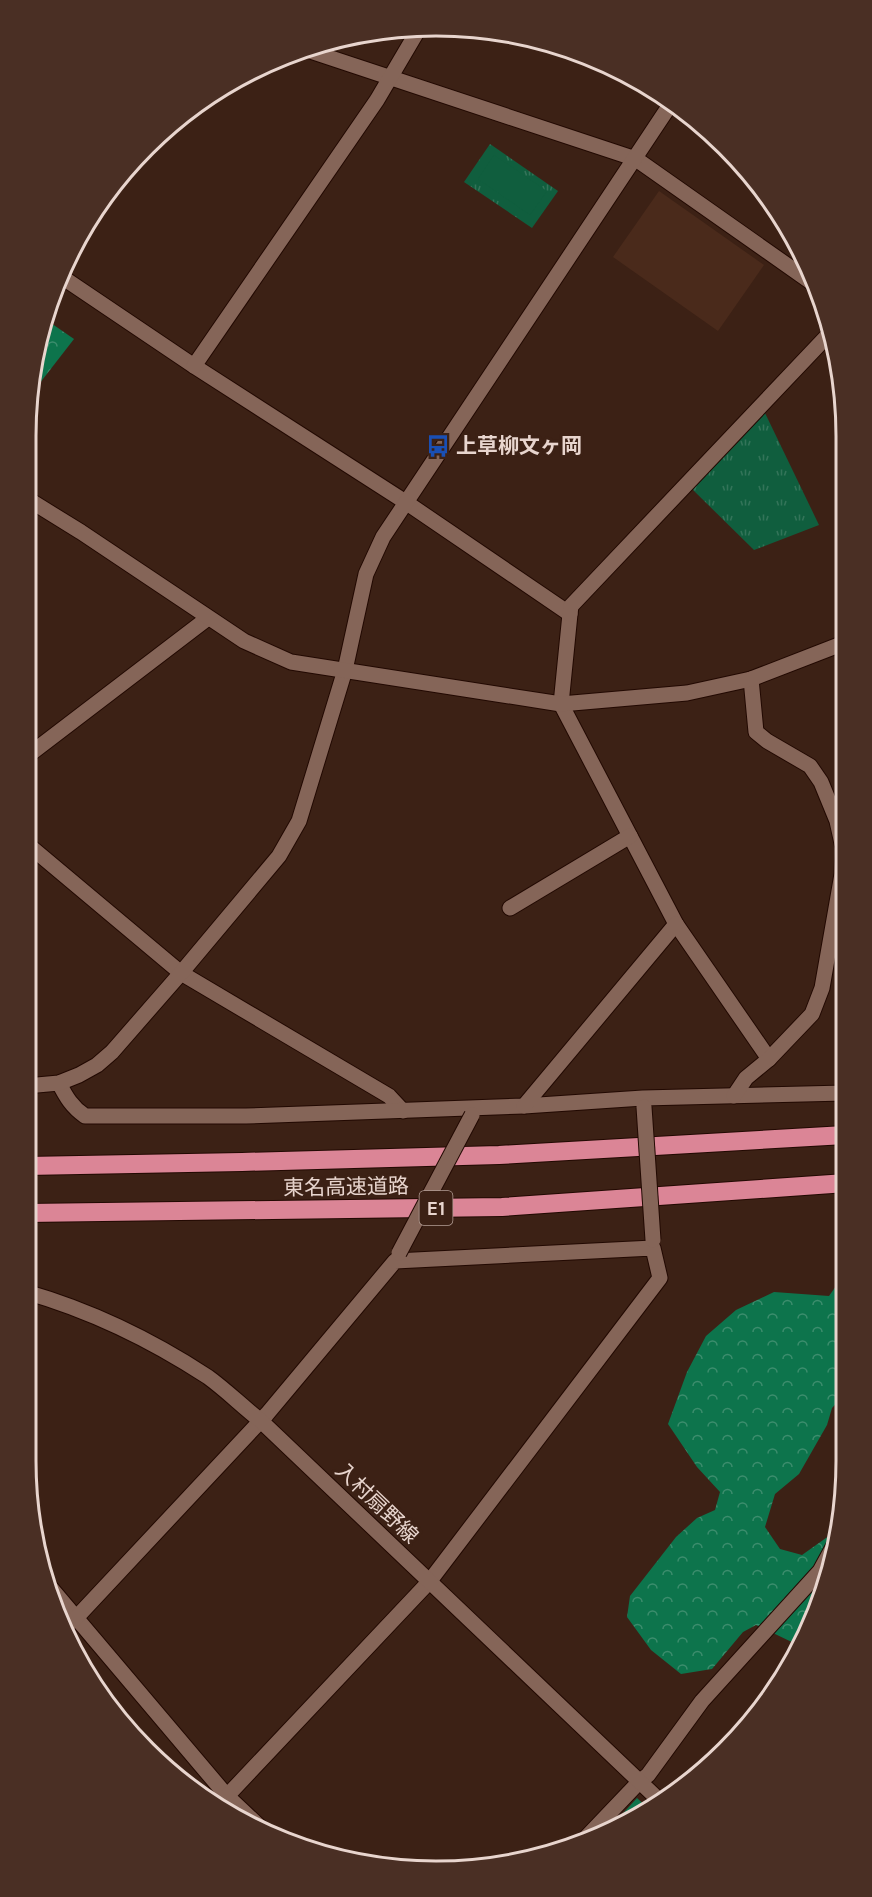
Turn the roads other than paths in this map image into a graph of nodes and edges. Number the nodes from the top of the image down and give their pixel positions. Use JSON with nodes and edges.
{"nodes":[{"id":1,"x":415,"y":37,"type":"edge"},
{"id":2,"x":319,"y":54,"type":"edge"},
{"id":3,"x":392,"y":78,"type":"junction"},
{"id":4,"x":667,"y":110,"type":"edge"},
{"id":5,"x":636,"y":159,"type":"junction"},
{"id":6,"x":804,"y":278,"type":"edge"},
{"id":7,"x":67,"y":280,"type":"edge"},
{"id":8,"x":824,"y":340,"type":"edge"},
{"id":9,"x":194,"y":366,"type":"junction"},
{"id":10,"x":408,"y":503,"type":"junction"},
{"id":11,"x":36,"y":504,"type":"edge"},
{"id":12,"x":570,"y":614,"type":"junction"},
{"id":13,"x":208,"y":618,"type":"junction"},
{"id":14,"x":836,"y":647,"type":"edge"},
{"id":15,"x":345,"y":670,"type":"junction"},
{"id":16,"x":751,"y":679,"type":"junction"},
{"id":17,"x":561,"y":704,"type":"junction"},
{"id":18,"x":36,"y":749,"type":"edge"},
{"id":19,"x":836,"y":819,"type":"edge"},
{"id":20,"x":630,"y":836,"type":"junction"},
{"id":21,"x":36,"y":851,"type":"edge"},
{"id":22,"x":836,"y":906,"type":"edge"},
{"id":23,"x":510,"y":908,"type":"dead end"},
{"id":24,"x":676,"y":924,"type":"junction"},
{"id":25,"x":181,"y":973,"type":"junction"},
{"id":26,"x":769,"y":1059,"type":"junction"},
{"id":27,"x":59,"y":1083,"type":"junction"},
{"id":28,"x":36,"y":1085,"type":"edge"},
{"id":29,"x":836,"y":1093,"type":"edge"},
{"id":30,"x":734,"y":1096,"type":"junction"},
{"id":31,"x":644,"y":1103,"type":"junction"},
{"id":32,"x":524,"y":1106,"type":"junction"},
{"id":33,"x":404,"y":1111,"type":"junction"},
{"id":34,"x":474,"y":1111,"type":"junction"},
{"id":35,"x":836,"y":1136,"type":"edge"},
{"id":36,"x":36,"y":1166,"type":"edge"},
{"id":37,"x":836,"y":1184,"type":"edge"},
{"id":38,"x":36,"y":1214,"type":"edge"},
{"id":39,"x":653,"y":1244,"type":"junction"},
{"id":40,"x":397,"y":1257,"type":"junction"},
{"id":41,"x":36,"y":1295,"type":"edge"},
{"id":42,"x":261,"y":1421,"type":"junction"},
{"id":43,"x":821,"y":1570,"type":"edge"},
{"id":44,"x":429,"y":1582,"type":"junction"},
{"id":45,"x":61,"y":1600,"type":"edge"},
{"id":46,"x":76,"y":1618,"type":"junction"},
{"id":47,"x":70,"y":1623,"type":"edge"},
{"id":48,"x":640,"y":1781,"type":"junction"},
{"id":49,"x":218,"y":1796,"type":"edge"},
{"id":50,"x":655,"y":1796,"type":"edge"},
{"id":51,"x":222,"y":1799,"type":"edge"},
{"id":52,"x":595,"y":1828,"type":"edge"}],
"edges":[{"from":1,"to":3,"type":"street"},
{"from":2,"to":3,"type":"street"},
{"from":3,"to":5,"type":"street"},
{"from":3,"to":9,"type":"street"},
{"from":4,"to":5,"type":"street"},
{"from":5,"to":6,"type":"street"},
{"from":5,"to":10,"type":"street"},
{"from":7,"to":9,"type":"street"},
{"from":8,"to":12,"type":"street"},
{"from":9,"to":10,"type":"street"},
{"from":10,"to":12,"type":"street"},
{"from":10,"to":15,"type":"street"},
{"from":11,"to":13,"type":"street"},
{"from":12,"to":17,"type":"street"},
{"from":13,"to":15,"type":"street"},
{"from":13,"to":18,"type":"street"},
{"from":14,"to":16,"type":"street"},
{"from":15,"to":17,"type":"street"},
{"from":15,"to":25,"type":"street"},
{"from":16,"to":17,"type":"street"},
{"from":16,"to":19,"type":"street"},
{"from":17,"to":20,"type":"street"},
{"from":20,"to":23,"type":"street"},
{"from":20,"to":24,"type":"street"},
{"from":21,"to":25,"type":"street"},
{"from":22,"to":26,"type":"street"},
{"from":24,"to":26,"type":"street"},
{"from":24,"to":32,"type":"street"},
{"from":25,"to":27,"type":"street"},
{"from":25,"to":33,"type":"street"},
{"from":26,"to":30,"type":"street"},
{"from":27,"to":28,"type":"street"},
{"from":27,"to":33,"type":"street"},
{"from":29,"to":30,"type":"street"},
{"from":30,"to":31,"type":"street"},
{"from":31,"to":32,"type":"street"},
{"from":31,"to":39,"type":"street","bridge":true},
{"from":32,"to":34,"type":"street"},
{"from":33,"to":34,"type":"street"},
{"from":34,"to":40,"type":"street","bridge":true},
{"from":35,"to":36,"type":"highway","name":"東名高速道路"},
{"from":37,"to":38,"type":"highway","name":"東名高速道路","number":"E1"},
{"from":39,"to":40,"type":"street"},
{"from":39,"to":44,"type":"street"},
{"from":40,"to":42,"type":"street"},
{"from":41,"to":42,"type":"street","name":"入村扇野線"},
{"from":42,"to":44,"type":"street","name":"入村扇野線"},
{"from":42,"to":46,"type":"street"},
{"from":43,"to":48,"type":"street"},
{"from":44,"to":48,"type":"street","name":"入村扇野線"},
{"from":44,"to":51,"type":"street"},
{"from":45,"to":46,"type":"street"},
{"from":46,"to":47,"type":"street"},
{"from":46,"to":49,"type":"street"},
{"from":48,"to":50,"type":"street","name":"入村扇野線"},
{"from":48,"to":52,"type":"street"}]}
